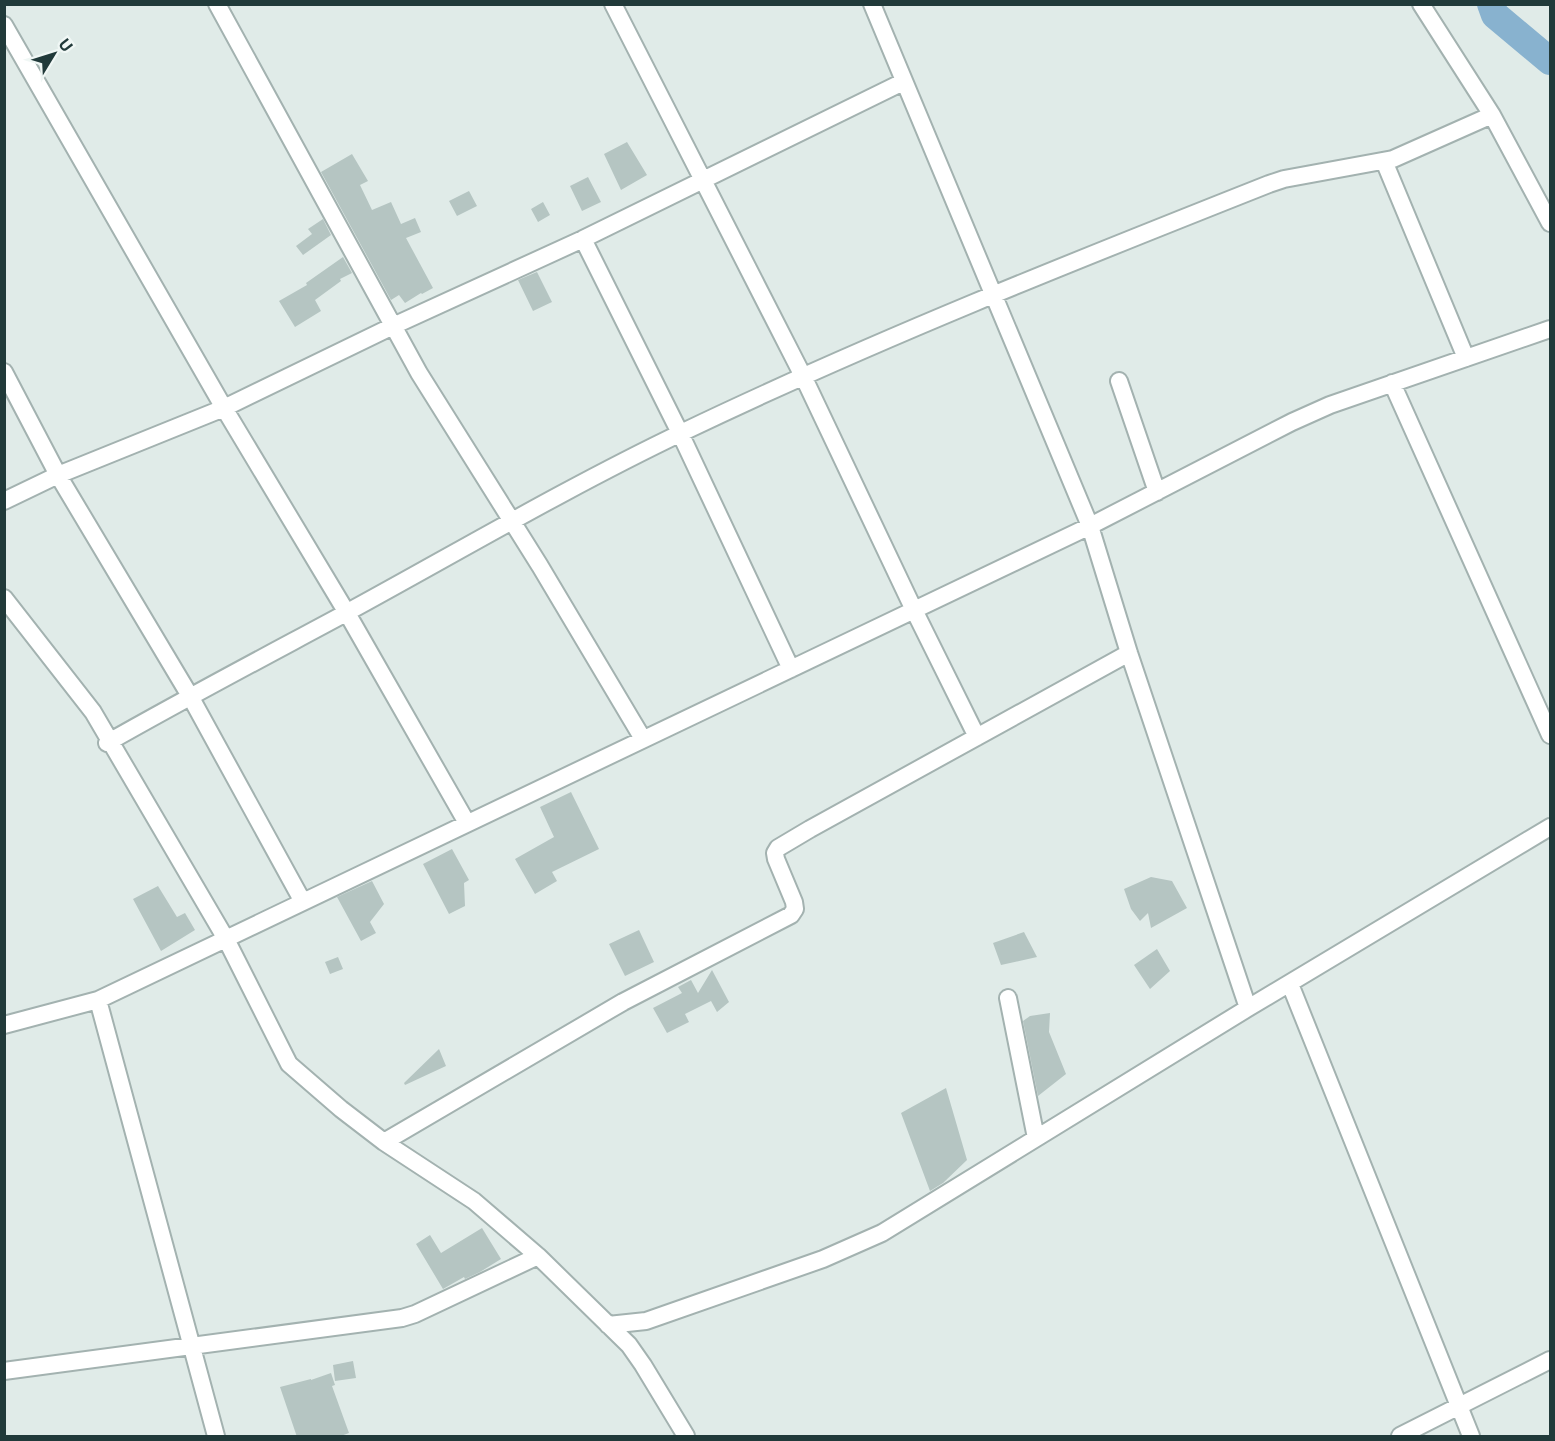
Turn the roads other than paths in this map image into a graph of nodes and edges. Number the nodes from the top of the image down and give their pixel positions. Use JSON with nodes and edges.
{"nodes":[{"id":1,"x":217,"y":4,"type":"edge"},
{"id":2,"x":613,"y":4,"type":"edge"},
{"id":3,"x":872,"y":4,"type":"edge"},
{"id":4,"x":1421,"y":4,"type":"edge"},
{"id":5,"x":4,"y":25,"type":"edge"},
{"id":6,"x":903,"y":82,"type":"junction"},
{"id":7,"x":1492,"y":115,"type":"junction"},
{"id":8,"x":1384,"y":161,"type":"junction"},
{"id":9,"x":703,"y":180,"type":"junction"},
{"id":10,"x":1551,"y":223,"type":"edge"},
{"id":11,"x":583,"y":239,"type":"junction"},
{"id":12,"x":993,"y":293,"type":"junction"},
{"id":13,"x":393,"y":326,"type":"junction"},
{"id":14,"x":1551,"y":329,"type":"edge"},
{"id":15,"x":1467,"y":358,"type":"junction"},
{"id":16,"x":4,"y":372,"type":"edge"},
{"id":17,"x":803,"y":375,"type":"junction"},
{"id":18,"x":1119,"y":381,"type":"dead end"},
{"id":19,"x":1392,"y":383,"type":"junction"},
{"id":20,"x":224,"y":408,"type":"junction"},
{"id":21,"x":680,"y":433,"type":"junction"},
{"id":22,"x":58,"y":475,"type":"junction"},
{"id":23,"x":1157,"y":492,"type":"junction"},
{"id":24,"x":4,"y":501,"type":"edge"},
{"id":25,"x":512,"y":520,"type":"junction"},
{"id":26,"x":1090,"y":526,"type":"junction"},
{"id":27,"x":4,"y":598,"type":"edge"},
{"id":28,"x":914,"y":610,"type":"junction"},
{"id":29,"x":347,"y":613,"type":"junction"},
{"id":30,"x":1129,"y":653,"type":"junction"},
{"id":31,"x":790,"y":669,"type":"junction"},
{"id":32,"x":190,"y":696,"type":"junction"},
{"id":33,"x":1551,"y":735,"type":"edge"},
{"id":34,"x":977,"y":736,"type":"junction"},
{"id":35,"x":643,"y":739,"type":"junction"},
{"id":36,"x":108,"y":742,"type":"junction"},
{"id":37,"x":468,"y":823,"type":"junction"},
{"id":38,"x":1551,"y":827,"type":"edge"},
{"id":39,"x":303,"y":902,"type":"junction"},
{"id":40,"x":226,"y":939,"type":"junction"},
{"id":41,"x":1290,"y":984,"type":"junction"},
{"id":42,"x":1008,"y":998,"type":"dead end"},
{"id":43,"x":98,"y":1000,"type":"junction"},
{"id":44,"x":1248,"y":1008,"type":"junction"},
{"id":45,"x":4,"y":1025,"type":"edge"},
{"id":46,"x":1036,"y":1138,"type":"junction"},
{"id":47,"x":384,"y":1142,"type":"junction"},
{"id":48,"x":538,"y":1256,"type":"junction"},
{"id":49,"x":608,"y":1325,"type":"junction"},
{"id":50,"x":192,"y":1345,"type":"junction"},
{"id":51,"x":1551,"y":1360,"type":"edge"},
{"id":52,"x":4,"y":1371,"type":"edge"},
{"id":53,"x":1460,"y":1408,"type":"junction"},
{"id":54,"x":216,"y":1437,"type":"edge"},
{"id":55,"x":686,"y":1437,"type":"edge"},
{"id":56,"x":1400,"y":1437,"type":"edge"},
{"id":57,"x":1471,"y":1437,"type":"edge"}],
"edges":[{"from":1,"to":13,"type":"street"},
{"from":2,"to":9,"type":"street"},
{"from":3,"to":6,"type":"street"},
{"from":4,"to":7,"type":"street"},
{"from":5,"to":20,"type":"street"},
{"from":6,"to":9,"type":"street"},
{"from":6,"to":12,"type":"street"},
{"from":7,"to":8,"type":"street"},
{"from":7,"to":10,"type":"street"},
{"from":8,"to":12,"type":"street"},
{"from":8,"to":15,"type":"street"},
{"from":9,"to":11,"type":"street"},
{"from":9,"to":17,"type":"street"},
{"from":11,"to":13,"type":"street"},
{"from":11,"to":21,"type":"street"},
{"from":12,"to":17,"type":"street"},
{"from":12,"to":26,"type":"street"},
{"from":13,"to":20,"type":"street"},
{"from":13,"to":25,"type":"street"},
{"from":14,"to":15,"type":"street"},
{"from":15,"to":19,"type":"street"},
{"from":16,"to":22,"type":"street"},
{"from":17,"to":21,"type":"street"},
{"from":17,"to":28,"type":"street"},
{"from":18,"to":23,"type":"street"},
{"from":19,"to":23,"type":"street"},
{"from":19,"to":33,"type":"street"},
{"from":20,"to":22,"type":"street"},
{"from":20,"to":29,"type":"street"},
{"from":21,"to":25,"type":"street"},
{"from":21,"to":31,"type":"street"},
{"from":22,"to":24,"type":"street"},
{"from":22,"to":32,"type":"street"},
{"from":23,"to":26,"type":"street"},
{"from":25,"to":29,"type":"street"},
{"from":25,"to":35,"type":"street"},
{"from":26,"to":28,"type":"street"},
{"from":26,"to":30,"type":"street"},
{"from":27,"to":36,"type":"street"},
{"from":28,"to":31,"type":"street"},
{"from":28,"to":34,"type":"street"},
{"from":29,"to":32,"type":"street"},
{"from":29,"to":37,"type":"street"},
{"from":30,"to":34,"type":"street"},
{"from":30,"to":44,"type":"street"},
{"from":31,"to":35,"type":"street"},
{"from":32,"to":36,"type":"street"},
{"from":32,"to":39,"type":"street"},
{"from":34,"to":47,"type":"street"},
{"from":35,"to":37,"type":"street"},
{"from":36,"to":40,"type":"street"},
{"from":37,"to":39,"type":"street"},
{"from":38,"to":41,"type":"street"},
{"from":39,"to":40,"type":"street"},
{"from":40,"to":43,"type":"street"},
{"from":40,"to":47,"type":"street"},
{"from":41,"to":44,"type":"street"},
{"from":41,"to":53,"type":"street"},
{"from":42,"to":46,"type":"street"},
{"from":43,"to":45,"type":"street"},
{"from":43,"to":50,"type":"street"},
{"from":44,"to":46,"type":"street"},
{"from":46,"to":49,"type":"street"},
{"from":47,"to":48,"type":"street"},
{"from":48,"to":49,"type":"street"},
{"from":48,"to":50,"type":"street"},
{"from":49,"to":55,"type":"street"},
{"from":50,"to":52,"type":"street"},
{"from":50,"to":54,"type":"street"},
{"from":51,"to":53,"type":"street"},
{"from":53,"to":56,"type":"street"},
{"from":53,"to":57,"type":"street"}]}
